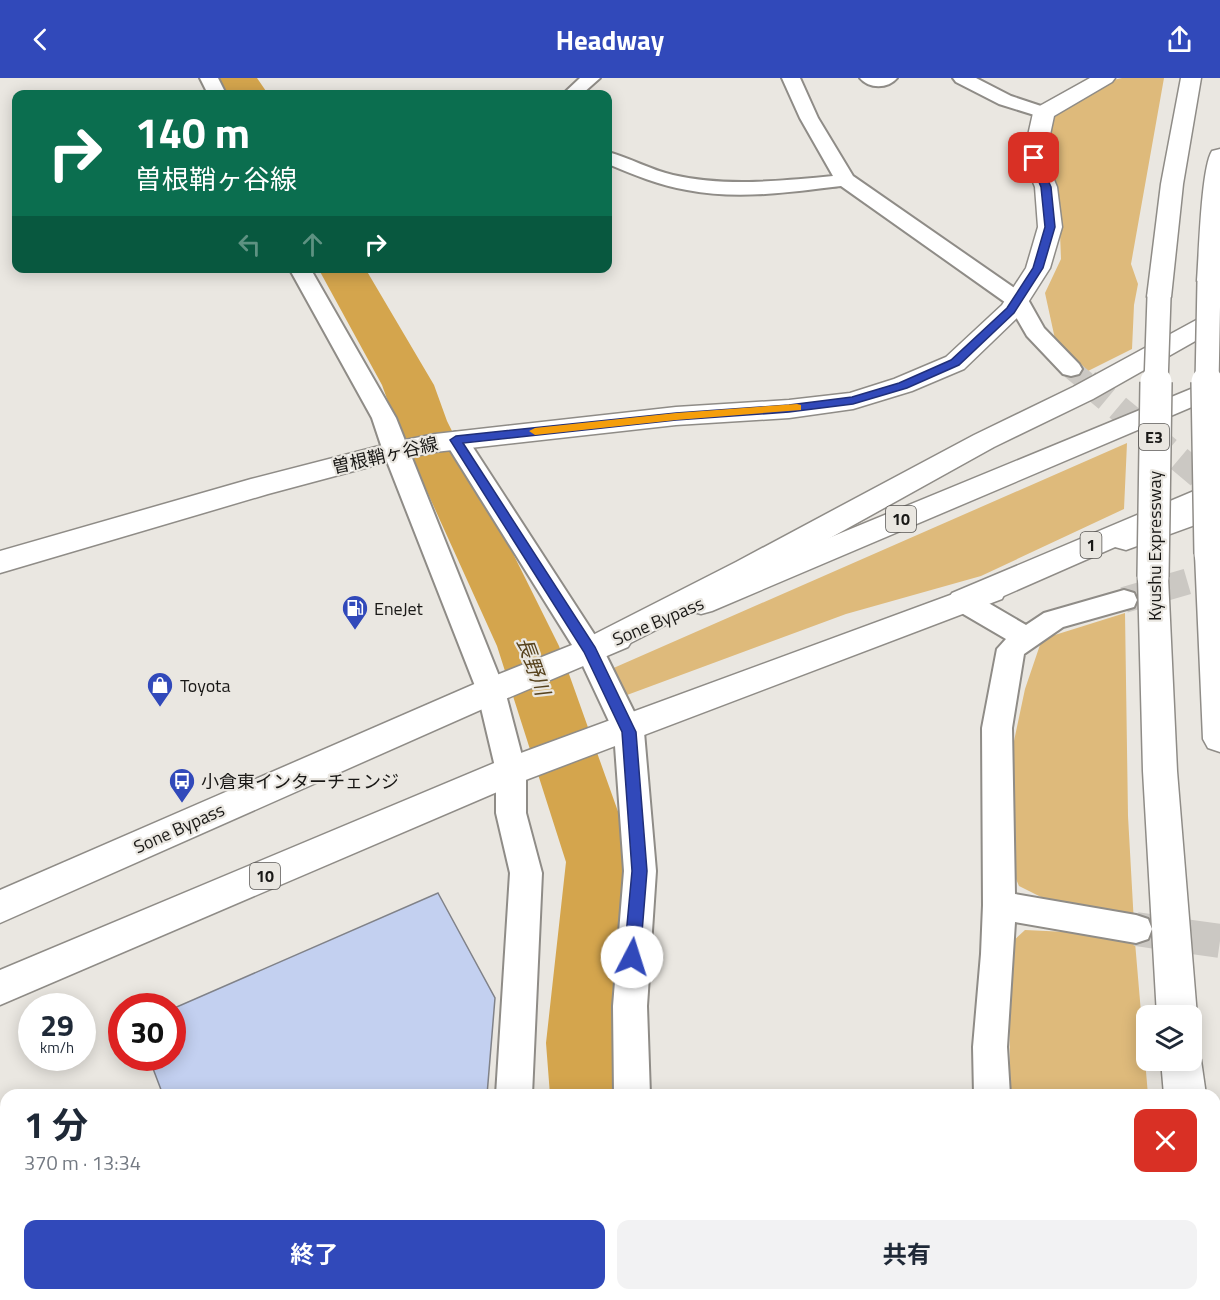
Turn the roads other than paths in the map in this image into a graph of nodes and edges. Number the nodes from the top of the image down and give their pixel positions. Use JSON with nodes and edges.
{"nodes":[{"id":1,"x":591,"y":78,"type":"edge"},
{"id":2,"x":791,"y":78,"type":"edge"},
{"id":3,"x":869,"y":78,"type":"edge"},
{"id":4,"x":888,"y":78,"type":"edge"},
{"id":5,"x":962,"y":78,"type":"edge"},
{"id":6,"x":1105,"y":78,"type":"edge"},
{"id":7,"x":1189,"y":85,"type":"edge"},
{"id":8,"x":577,"y":90,"type":"edge"},
{"id":9,"x":1044,"y":113,"type":"junction"},
{"id":10,"x":1220,"y":156,"type":"edge"},
{"id":11,"x":612,"y":159,"type":"edge"},
{"id":12,"x":845,"y":180,"type":"junction"},
{"id":13,"x":302,"y":273,"type":"edge"},
{"id":14,"x":1018,"y":301,"type":"junction"},
{"id":15,"x":1220,"y":317,"type":"edge"},
{"id":16,"x":1071,"y":369,"type":"tunnel mouth"},
{"id":17,"x":1220,"y":385,"type":"edge"},
{"id":18,"x":456,"y":440,"type":"junction"},
{"id":19,"x":395,"y":450,"type":"junction"},
{"id":20,"x":1220,"y":490,"type":"edge"},
{"id":21,"x":1220,"y":505,"type":"edge"},
{"id":22,"x":0,"y":562,"type":"edge"},
{"id":23,"x":1124,"y":600,"type":"tunnel mouth"},
{"id":24,"x":963,"y":601,"type":"junction"},
{"id":25,"x":1027,"y":638,"type":"junction"},
{"id":26,"x":585,"y":652,"type":"junction"},
{"id":27,"x":498,"y":688,"type":"junction"},
{"id":28,"x":619,"y":732,"type":"junction"},
{"id":29,"x":1220,"y":739,"type":"edge"},
{"id":30,"x":520,"y":767,"type":"junction"},
{"id":31,"x":999,"y":905,"type":"junction"},
{"id":32,"x":0,"y":907,"type":"edge"},
{"id":33,"x":1136,"y":929,"type":"tunnel mouth"},
{"id":34,"x":0,"y":988,"type":"edge"},
{"id":35,"x":1176,"y":1005,"type":"edge"},
{"id":36,"x":1182,"y":1071,"type":"edge"},
{"id":37,"x":514,"y":1089,"type":"edge"},
{"id":38,"x":632,"y":1089,"type":"edge"},
{"id":39,"x":992,"y":1089,"type":"edge"},
{"id":40,"x":1184,"y":1089,"type":"edge"}],
"edges":[{"from":1,"to":8,"type":"street"},
{"from":2,"to":12,"type":"street"},
{"from":3,"to":4,"type":"street"},
{"from":5,"to":9,"type":"street"},
{"from":6,"to":9,"type":"main road"},
{"from":7,"to":35,"type":"main road","name":"Kyushu Expressway","number":"E3","bridge":true},
{"from":9,"to":14,"type":"main road","name":"曽根鞘ヶ谷線"},
{"from":10,"to":29,"type":"main road","bridge":true},
{"from":11,"to":12,"type":"street"},
{"from":12,"to":14,"type":"street"},
{"from":13,"to":19,"type":"street"},
{"from":14,"to":16,"type":"street"},
{"from":14,"to":18,"type":"main road","name":"曽根鞘ヶ谷線"},
{"from":15,"to":26,"type":"main road"},
{"from":17,"to":26,"type":"main road","name":"Sone Bypass","number":"10"},
{"from":18,"to":19,"type":"main road","name":"曽根鞘ヶ谷線"},
{"from":18,"to":26,"type":"street"},
{"from":19,"to":22,"type":"main road","name":"曽根鞘ヶ谷線"},
{"from":19,"to":27,"type":"street"},
{"from":20,"to":24,"type":"main road","number":"1"},
{"from":21,"to":24,"type":"main road","number":"10"},
{"from":23,"to":25,"type":"street"},
{"from":24,"to":25,"type":"street"},
{"from":24,"to":28,"type":"main road","number":"10"},
{"from":25,"to":31,"type":"street"},
{"from":26,"to":27,"type":"main road","name":"Sone Bypass","number":"10"},
{"from":26,"to":28,"type":"street"},
{"from":27,"to":30,"type":"street"},
{"from":27,"to":32,"type":"main road","name":"Sone Bypass","number":"10"},
{"from":28,"to":30,"type":"main road","number":"10"},
{"from":28,"to":38,"type":"street"},
{"from":30,"to":34,"type":"main road","number":"10"},
{"from":30,"to":37,"type":"street"},
{"from":31,"to":33,"type":"street"},
{"from":31,"to":39,"type":"street"},
{"from":36,"to":40,"type":"main road"}]}
